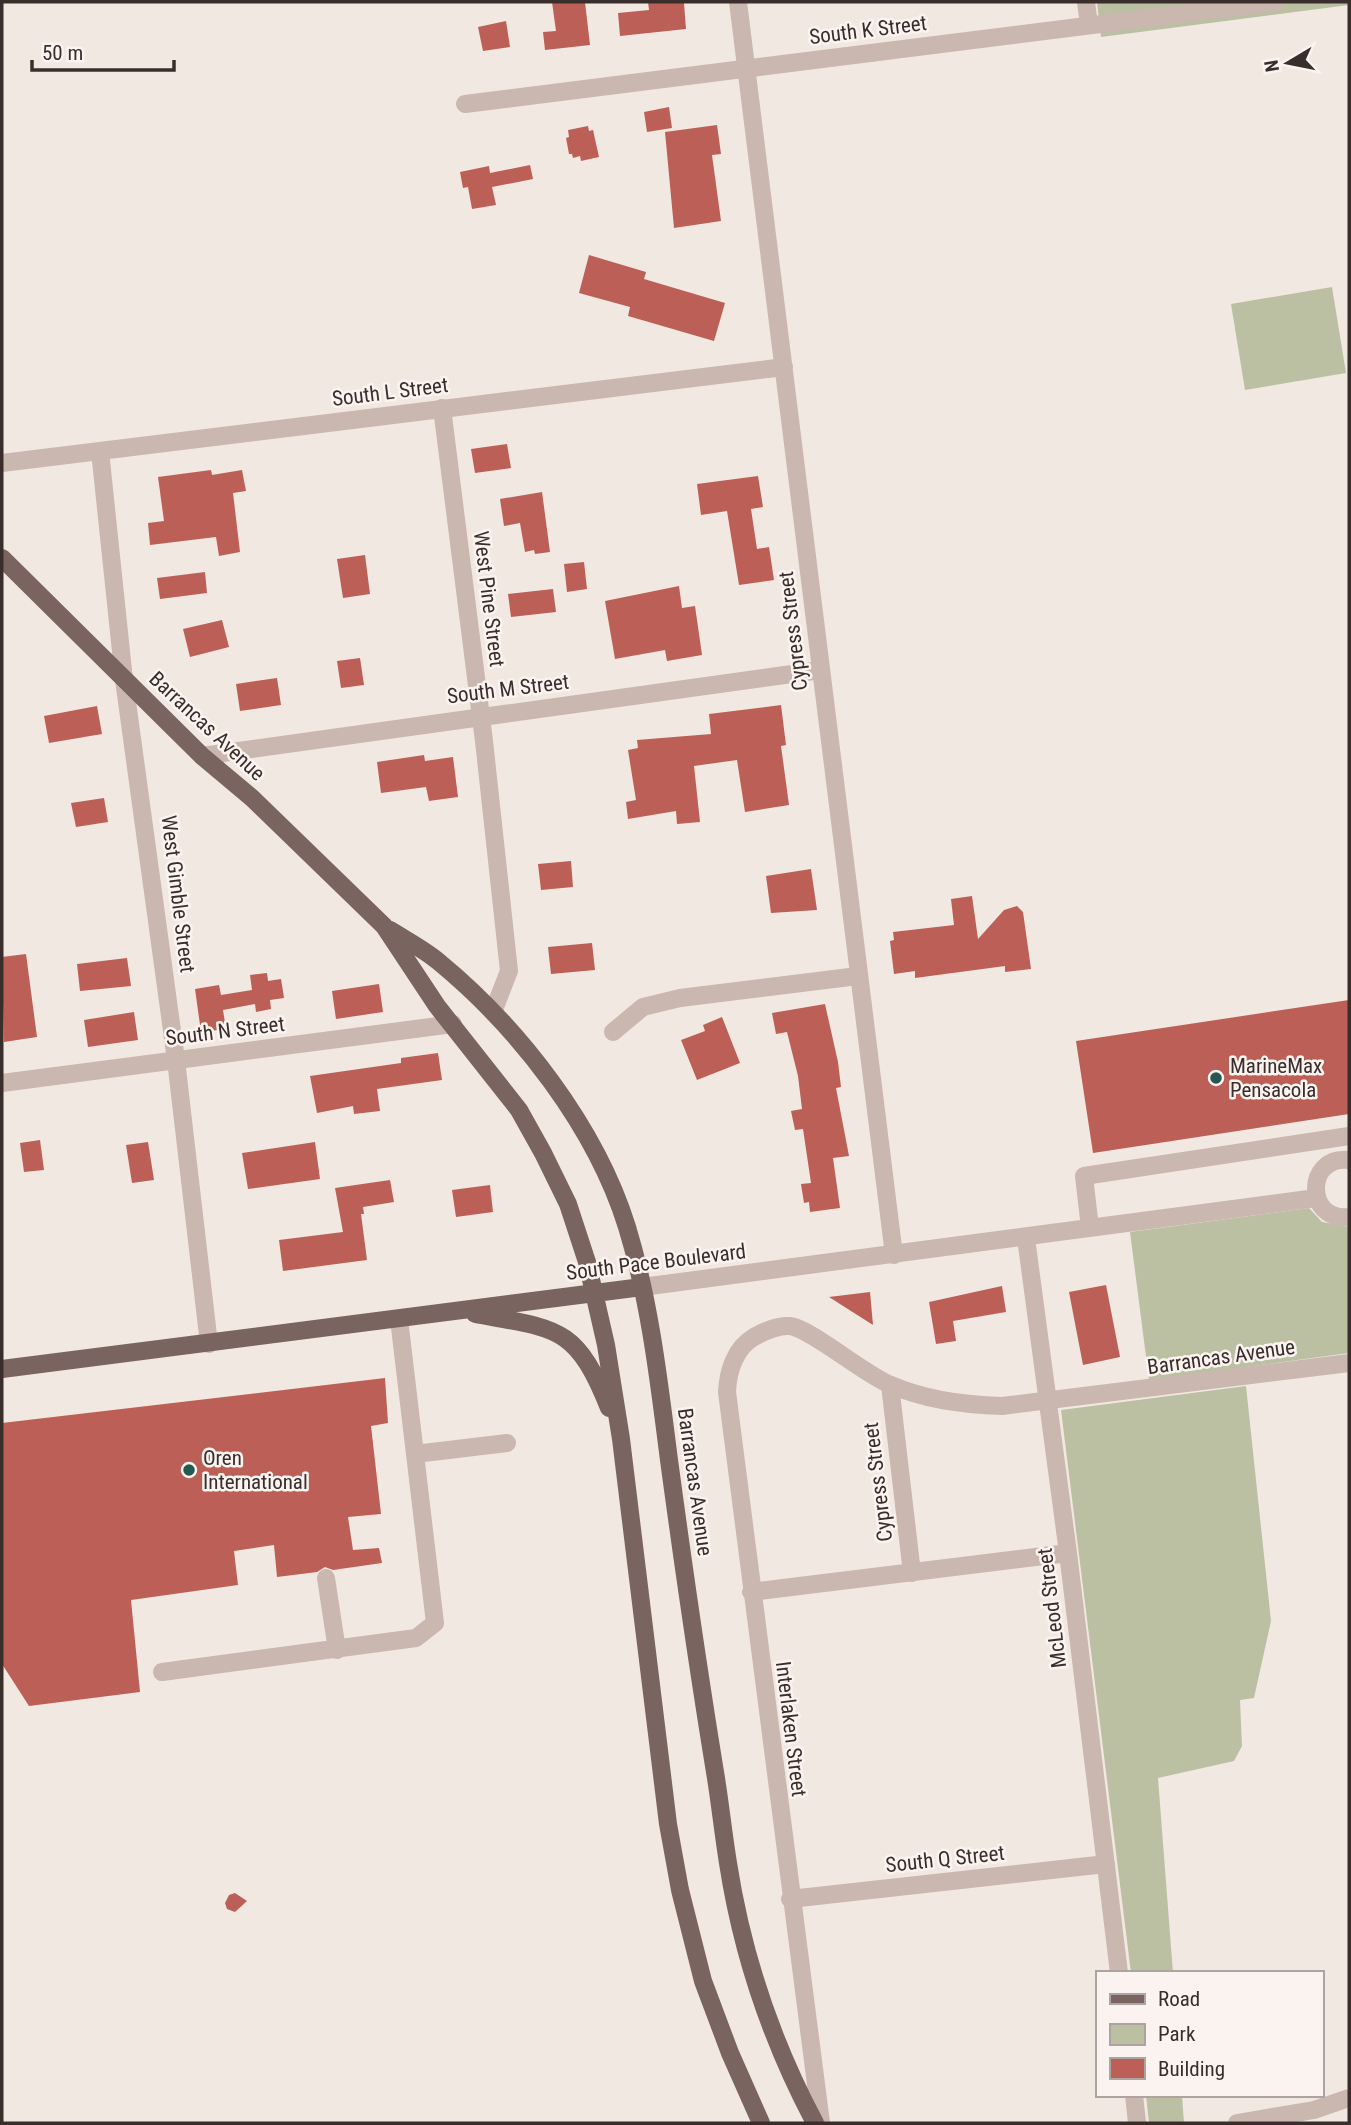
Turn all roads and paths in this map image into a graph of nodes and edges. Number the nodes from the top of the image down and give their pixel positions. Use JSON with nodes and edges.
{"nodes":[{"id":1,"x":738,"y":2,"type":"edge"},
{"id":2,"x":1086,"y":2,"type":"edge"},
{"id":3,"x":1276,"y":2,"type":"edge"},
{"id":4,"x":1089,"y":25,"type":"junction"},
{"id":5,"x":746,"y":68,"type":"junction"},
{"id":6,"x":465,"y":104,"type":"dead end"},
{"id":7,"x":783,"y":367,"type":"junction"},
{"id":8,"x":442,"y":408,"type":"junction"},
{"id":9,"x":100,"y":451,"type":"junction"},
{"id":10,"x":2,"y":463,"type":"edge"},
{"id":11,"x":2,"y":558,"type":"edge"},
{"id":12,"x":821,"y":670,"type":"junction"},
{"id":13,"x":124,"y":680,"type":"junction"},
{"id":14,"x":480,"y":716,"type":"junction"},
{"id":15,"x":202,"y":756,"type":"junction"},
{"id":16,"x":384,"y":926,"type":"junction"},
{"id":17,"x":858,"y":976,"type":"junction"},
{"id":18,"x":493,"y":1012,"type":"junction"},
{"id":19,"x":453,"y":1024,"type":"junction"},
{"id":20,"x":613,"y":1032,"type":"dead end"},
{"id":21,"x":176,"y":1060,"type":"junction"},
{"id":22,"x":2,"y":1083,"type":"edge"},
{"id":23,"x":1349,"y":1136,"type":"edge"},
{"id":24,"x":1349,"y":1160,"type":"edge"},
{"id":25,"x":1316,"y":1198,"type":"junction"},
{"id":26,"x":1349,"y":1217,"type":"edge"},
{"id":27,"x":1090,"y":1228,"type":"junction"},
{"id":28,"x":1026,"y":1238,"type":"junction"},
{"id":29,"x":894,"y":1255,"type":"junction"},
{"id":30,"x":642,"y":1287,"type":"junction"},
{"id":31,"x":596,"y":1293,"type":"junction"},
{"id":32,"x":457,"y":1311,"type":"junction"},
{"id":33,"x":399,"y":1319,"type":"junction"},
{"id":34,"x":745,"y":1343,"type":"joint"},
{"id":35,"x":208,"y":1344,"type":"junction"},
{"id":36,"x":1349,"y":1363,"type":"edge"},
{"id":37,"x":2,"y":1369,"type":"edge"},
{"id":38,"x":890,"y":1385,"type":"junction"},
{"id":39,"x":1049,"y":1402,"type":"junction"},
{"id":40,"x":621,"y":1439,"type":"junction"},
{"id":41,"x":507,"y":1443,"type":"dead end"},
{"id":42,"x":415,"y":1454,"type":"junction"},
{"id":43,"x":1068,"y":1553,"type":"junction"},
{"id":44,"x":912,"y":1573,"type":"junction"},
{"id":45,"x":326,"y":1578,"type":"dead end"},
{"id":46,"x":751,"y":1592,"type":"junction"},
{"id":47,"x":337,"y":1650,"type":"junction"},
{"id":48,"x":162,"y":1672,"type":"dead end"},
{"id":49,"x":1106,"y":1864,"type":"junction"},
{"id":50,"x":790,"y":1899,"type":"junction"},
{"id":51,"x":1119,"y":1971,"type":"edge"},
{"id":52,"x":1134,"y":2097,"type":"edge"},
{"id":53,"x":1349,"y":2098,"type":"edge"},
{"id":54,"x":761,"y":2123,"type":"edge"},
{"id":55,"x":815,"y":2123,"type":"edge"},
{"id":56,"x":821,"y":2123,"type":"edge"},
{"id":57,"x":1137,"y":2123,"type":"edge"},
{"id":58,"x":1237,"y":2123,"type":"edge"}],
"edges":[{"from":1,"to":5,"type":"street","name":"Cypress Street"},
{"from":2,"to":4,"type":"street"},
{"from":3,"to":4,"type":"street","name":"South K Street"},
{"from":4,"to":5,"type":"street","name":"South K Street"},
{"from":5,"to":6,"type":"street","name":"South K Street"},
{"from":5,"to":7,"type":"street","name":"Cypress Street"},
{"from":7,"to":8,"type":"street","name":"South L Street"},
{"from":7,"to":12,"type":"street","name":"Cypress Street"},
{"from":8,"to":9,"type":"street","name":"South L Street"},
{"from":8,"to":14,"type":"street","name":"West Pine Street"},
{"from":9,"to":10,"type":"street","name":"South L Street"},
{"from":9,"to":13,"type":"street","name":"West Gimble Street"},
{"from":11,"to":13,"type":"main road","name":"Barrancas Avenue"},
{"from":12,"to":14,"type":"street","name":"South M Street"},
{"from":12,"to":17,"type":"street","name":"Cypress Street"},
{"from":13,"to":15,"type":"main road","name":"Barrancas Avenue"},
{"from":13,"to":21,"type":"street","name":"West Gimble Street"},
{"from":14,"to":15,"type":"street","name":"South M Street"},
{"from":14,"to":18,"type":"street","name":"West Pine Street"},
{"from":15,"to":16,"type":"main road","name":"Barrancas Avenue"},
{"from":16,"to":18,"type":"main road","name":"Barrancas Avenue"},
{"from":16,"to":19,"type":"main road","name":"Barrancas Avenue"},
{"from":17,"to":20,"type":"street"},
{"from":17,"to":29,"type":"street","name":"Cypress Street"},
{"from":18,"to":30,"type":"main road","name":"Barrancas Avenue"},
{"from":19,"to":21,"type":"street","name":"South N Street"},
{"from":19,"to":31,"type":"main road","name":"Barrancas Avenue"},
{"from":21,"to":22,"type":"street","name":"South N Street"},
{"from":21,"to":35,"type":"street","name":"West Gimble Street"},
{"from":23,"to":27,"type":"street"},
{"from":24,"to":25,"type":"street"},
{"from":25,"to":26,"type":"street"},
{"from":25,"to":27,"type":"street","name":"South Pace Boulevard"},
{"from":27,"to":28,"type":"street","name":"South Pace Boulevard"},
{"from":28,"to":29,"type":"street","name":"South Pace Boulevard"},
{"from":28,"to":39,"type":"street","name":"McLeod Street"},
{"from":29,"to":30,"type":"street","name":"South Pace Boulevard"},
{"from":30,"to":31,"type":"main road","name":"South Pace Boulevard"},
{"from":30,"to":55,"type":"main road","name":"Barrancas Avenue"},
{"from":31,"to":32,"type":"main road","name":"South Pace Boulevard"},
{"from":31,"to":40,"type":"main road","name":"Barrancas Avenue"},
{"from":32,"to":33,"type":"main road","name":"South Pace Boulevard"},
{"from":32,"to":40,"type":"main road"},
{"from":33,"to":35,"type":"main road","name":"South Pace Boulevard"},
{"from":33,"to":42,"type":"street"},
{"from":34,"to":38,"type":"street","name":"Barrancas Avenue"},
{"from":34,"to":46,"type":"street","name":"Interlaken Street"},
{"from":35,"to":37,"type":"main road","name":"South Pace Boulevard"},
{"from":36,"to":39,"type":"street","name":"Barrancas Avenue"},
{"from":38,"to":39,"type":"street","name":"Barrancas Avenue"},
{"from":38,"to":44,"type":"street","name":"Cypress Street"},
{"from":39,"to":43,"type":"street","name":"McLeod Street"},
{"from":40,"to":54,"type":"main road","name":"Barrancas Avenue"},
{"from":41,"to":42,"type":"street"},
{"from":42,"to":47,"type":"street"},
{"from":43,"to":44,"type":"street"},
{"from":43,"to":49,"type":"street","name":"McLeod Street"},
{"from":44,"to":46,"type":"street"},
{"from":45,"to":47,"type":"street"},
{"from":46,"to":50,"type":"street","name":"Interlaken Street"},
{"from":47,"to":48,"type":"street"},
{"from":49,"to":50,"type":"street","name":"South Q Street"},
{"from":49,"to":51,"type":"street","name":"McLeod Street"},
{"from":50,"to":56,"type":"street","name":"Interlaken Street"},
{"from":52,"to":57,"type":"street"},
{"from":53,"to":58,"type":"street"}]}
